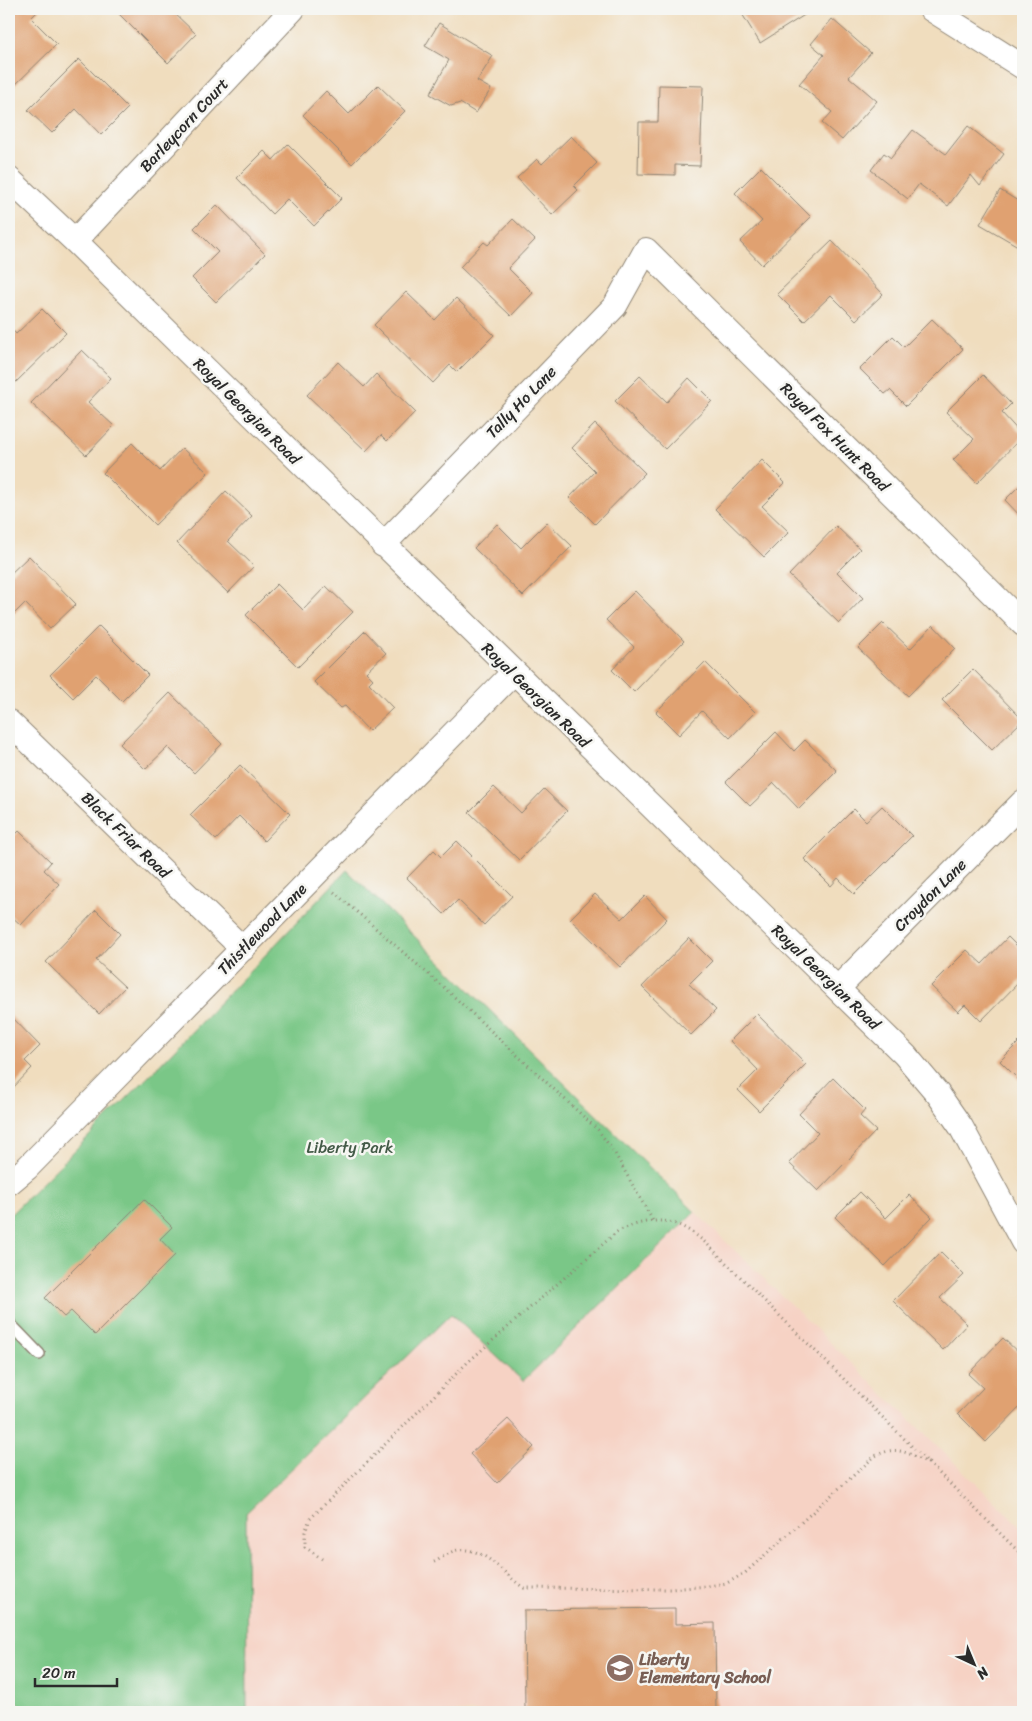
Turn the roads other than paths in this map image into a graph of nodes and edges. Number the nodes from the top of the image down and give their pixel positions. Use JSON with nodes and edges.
{"nodes":[{"id":1,"x":293,"y":9,"type":"edge"},
{"id":2,"x":931,"y":9,"type":"edge"},
{"id":3,"x":1023,"y":67,"type":"edge"},
{"id":4,"x":9,"y":179,"type":"edge"},
{"id":5,"x":75,"y":241,"type":"junction"},
{"id":6,"x":646,"y":250,"type":"joint"},
{"id":7,"x":382,"y":545,"type":"junction"},
{"id":8,"x":1023,"y":624,"type":"edge"},
{"id":9,"x":513,"y":672,"type":"junction"},
{"id":10,"x":9,"y":722,"type":"edge"},
{"id":11,"x":1023,"y":802,"type":"edge"},
{"id":12,"x":242,"y":948,"type":"junction"},
{"id":13,"x":838,"y":988,"type":"junction"},
{"id":14,"x":9,"y":1183,"type":"edge"},
{"id":15,"x":1023,"y":1242,"type":"edge"},
{"id":16,"x":9,"y":1323,"type":"edge"},
{"id":17,"x":38,"y":1354,"type":"dead end"}],
"edges":[{"from":1,"to":5,"type":"street","name":"Barleycorn Court"},
{"from":2,"to":3,"type":"street"},
{"from":4,"to":5,"type":"street","name":"Royal Georgian Road"},
{"from":5,"to":7,"type":"street","name":"Royal Georgian Road"},
{"from":6,"to":7,"type":"street","name":"Tally Ho Lane"},
{"from":6,"to":8,"type":"street","name":"Royal Fox Hunt Road"},
{"from":7,"to":9,"type":"street","name":"Royal Georgian Road"},
{"from":9,"to":12,"type":"street","name":"Thistlewood Lane"},
{"from":9,"to":13,"type":"street","name":"Royal Georgian Road"},
{"from":10,"to":12,"type":"street","name":"Black Friar Road"},
{"from":11,"to":13,"type":"street","name":"Croydon Lane"},
{"from":12,"to":14,"type":"street","name":"Thistlewood Lane"},
{"from":13,"to":15,"type":"street","name":"Royal Georgian Road"},
{"from":16,"to":17,"type":"lane"}]}
